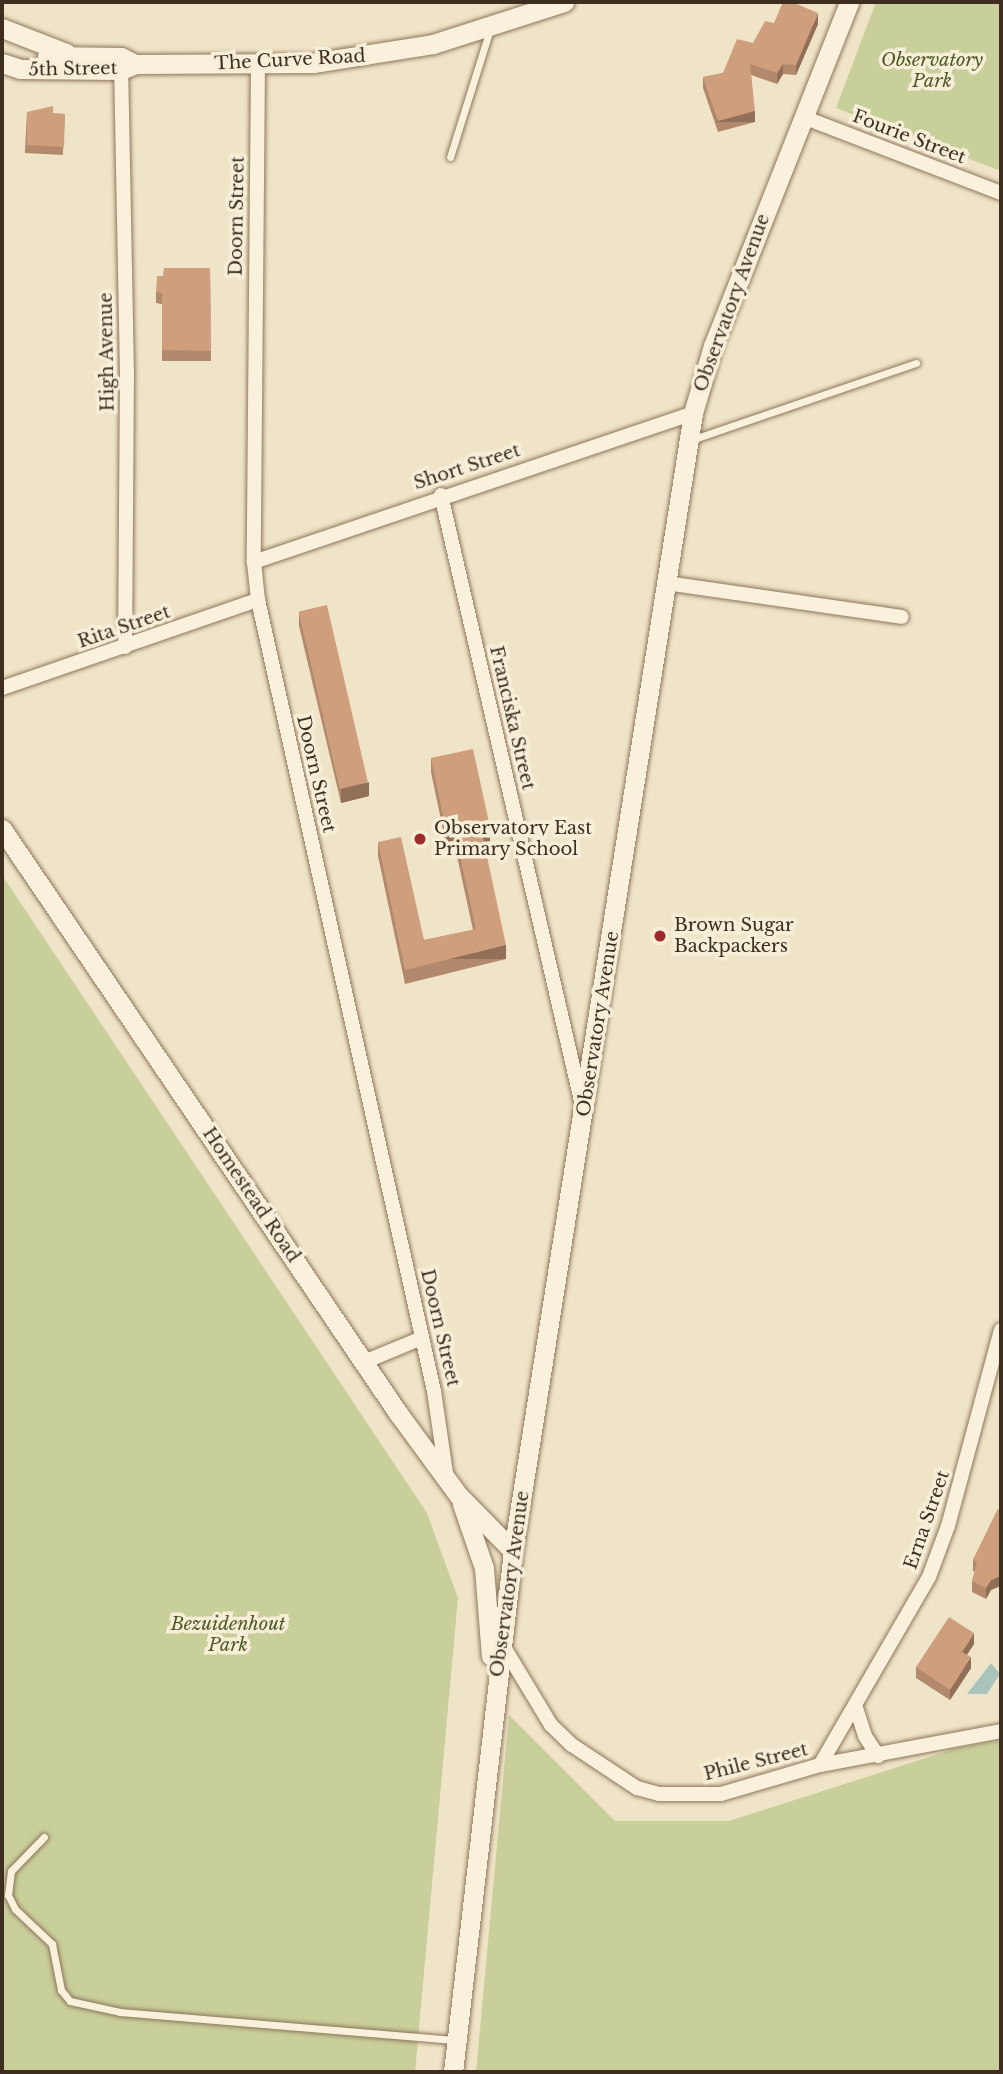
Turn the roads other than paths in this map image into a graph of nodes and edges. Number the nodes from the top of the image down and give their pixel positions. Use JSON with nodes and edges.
{"nodes":[{"id":1,"x":564,"y":2,"type":"edge"},
{"id":2,"x":849,"y":2,"type":"edge"},
{"id":3,"x":2,"y":28,"type":"edge"},
{"id":4,"x":491,"y":29,"type":"junction"},
{"id":5,"x":74,"y":56,"type":"junction"},
{"id":6,"x":2,"y":62,"type":"edge"},
{"id":7,"x":126,"y":64,"type":"junction"},
{"id":8,"x":258,"y":65,"type":"junction"},
{"id":9,"x":803,"y":117,"type":"junction"},
{"id":10,"x":450,"y":157,"type":"dead end"},
{"id":11,"x":1001,"y":193,"type":"edge"},
{"id":12,"x":916,"y":363,"type":"dead end"},
{"id":13,"x":694,"y":413,"type":"junction"},
{"id":14,"x":689,"y":441,"type":"junction"},
{"id":15,"x":441,"y":495,"type":"junction"},
{"id":16,"x":254,"y":562,"type":"junction"},
{"id":17,"x":666,"y":583,"type":"junction"},
{"id":18,"x":258,"y":600,"type":"junction"},
{"id":19,"x":902,"y":617,"type":"dead end"},
{"id":20,"x":125,"y":647,"type":"junction"},
{"id":21,"x":2,"y":688,"type":"edge"},
{"id":22,"x":2,"y":829,"type":"edge"},
{"id":23,"x":584,"y":1113,"type":"junction"},
{"id":24,"x":1001,"y":1330,"type":"edge"},
{"id":25,"x":422,"y":1338,"type":"junction"},
{"id":26,"x":364,"y":1362,"type":"junction"},
{"id":27,"x":453,"y":1488,"type":"junction"},
{"id":28,"x":513,"y":1551,"type":"junction"},
{"id":29,"x":501,"y":1643,"type":"junction"},
{"id":30,"x":494,"y":1699,"type":"junction"},
{"id":31,"x":856,"y":1709,"type":"junction"},
{"id":32,"x":1001,"y":1731,"type":"edge"},
{"id":33,"x":878,"y":1756,"type":"junction"},
{"id":34,"x":820,"y":1765,"type":"junction"},
{"id":35,"x":44,"y":1837,"type":"dead end"},
{"id":36,"x":458,"y":2040,"type":"junction"},
{"id":37,"x":453,"y":2072,"type":"edge"}],
"edges":[{"from":1,"to":4,"type":"main road","name":"The Curve Road"},
{"from":2,"to":9,"type":"main road","name":"Observatory Avenue"},
{"from":3,"to":5,"type":"main road"},
{"from":4,"to":8,"type":"main road","name":"The Curve Road"},
{"from":4,"to":10,"type":"lane"},
{"from":5,"to":6,"type":"main road","name":"5th Street"},
{"from":5,"to":7,"type":"main road","name":"5th Street"},
{"from":6,"to":7,"type":"main road","name":"5th Street"},
{"from":7,"to":8,"type":"main road","name":"The Curve Road"},
{"from":7,"to":20,"type":"street","name":"High Avenue"},
{"from":8,"to":16,"type":"street","name":"Doorn Street"},
{"from":9,"to":11,"type":"street","name":"Fourie Street"},
{"from":9,"to":13,"type":"main road","name":"Observatory Avenue"},
{"from":12,"to":14,"type":"lane"},
{"from":13,"to":14,"type":"main road","name":"Observatory Avenue"},
{"from":13,"to":15,"type":"street","name":"Short Street"},
{"from":14,"to":17,"type":"main road","name":"Observatory Avenue"},
{"from":15,"to":16,"type":"street","name":"Short Street"},
{"from":15,"to":23,"type":"street","name":"Franciska Street"},
{"from":16,"to":18,"type":"street","name":"Doorn Street"},
{"from":17,"to":19,"type":"street"},
{"from":17,"to":23,"type":"main road","name":"Observatory Avenue"},
{"from":18,"to":20,"type":"street","name":"Rita Street"},
{"from":18,"to":25,"type":"street","name":"Doorn Street"},
{"from":20,"to":21,"type":"street","name":"Rita Street"},
{"from":22,"to":26,"type":"main road","name":"Homestead Road"},
{"from":23,"to":28,"type":"main road","name":"Observatory Avenue"},
{"from":24,"to":31,"type":"street","name":"Erna Street"},
{"from":25,"to":26,"type":"street"},
{"from":25,"to":27,"type":"street","name":"Doorn Street"},
{"from":26,"to":27,"type":"main road","name":"Homestead Road"},
{"from":27,"to":28,"type":"main road","name":"Homestead Road"},
{"from":27,"to":30,"type":"main road"},
{"from":28,"to":29,"type":"main road","name":"Observatory Avenue"},
{"from":29,"to":30,"type":"main road","name":"Observatory Avenue"},
{"from":29,"to":34,"type":"street","name":"Phile Street"},
{"from":30,"to":36,"type":"main road","name":"Observatory Avenue"},
{"from":31,"to":33,"type":"street"},
{"from":31,"to":34,"type":"street","name":"Erna Street"},
{"from":32,"to":33,"type":"street","name":"Phile Street"},
{"from":33,"to":34,"type":"street","name":"Phile Street"},
{"from":35,"to":36,"type":"lane"},
{"from":36,"to":37,"type":"main road","name":"Observatory Avenue"}]}
